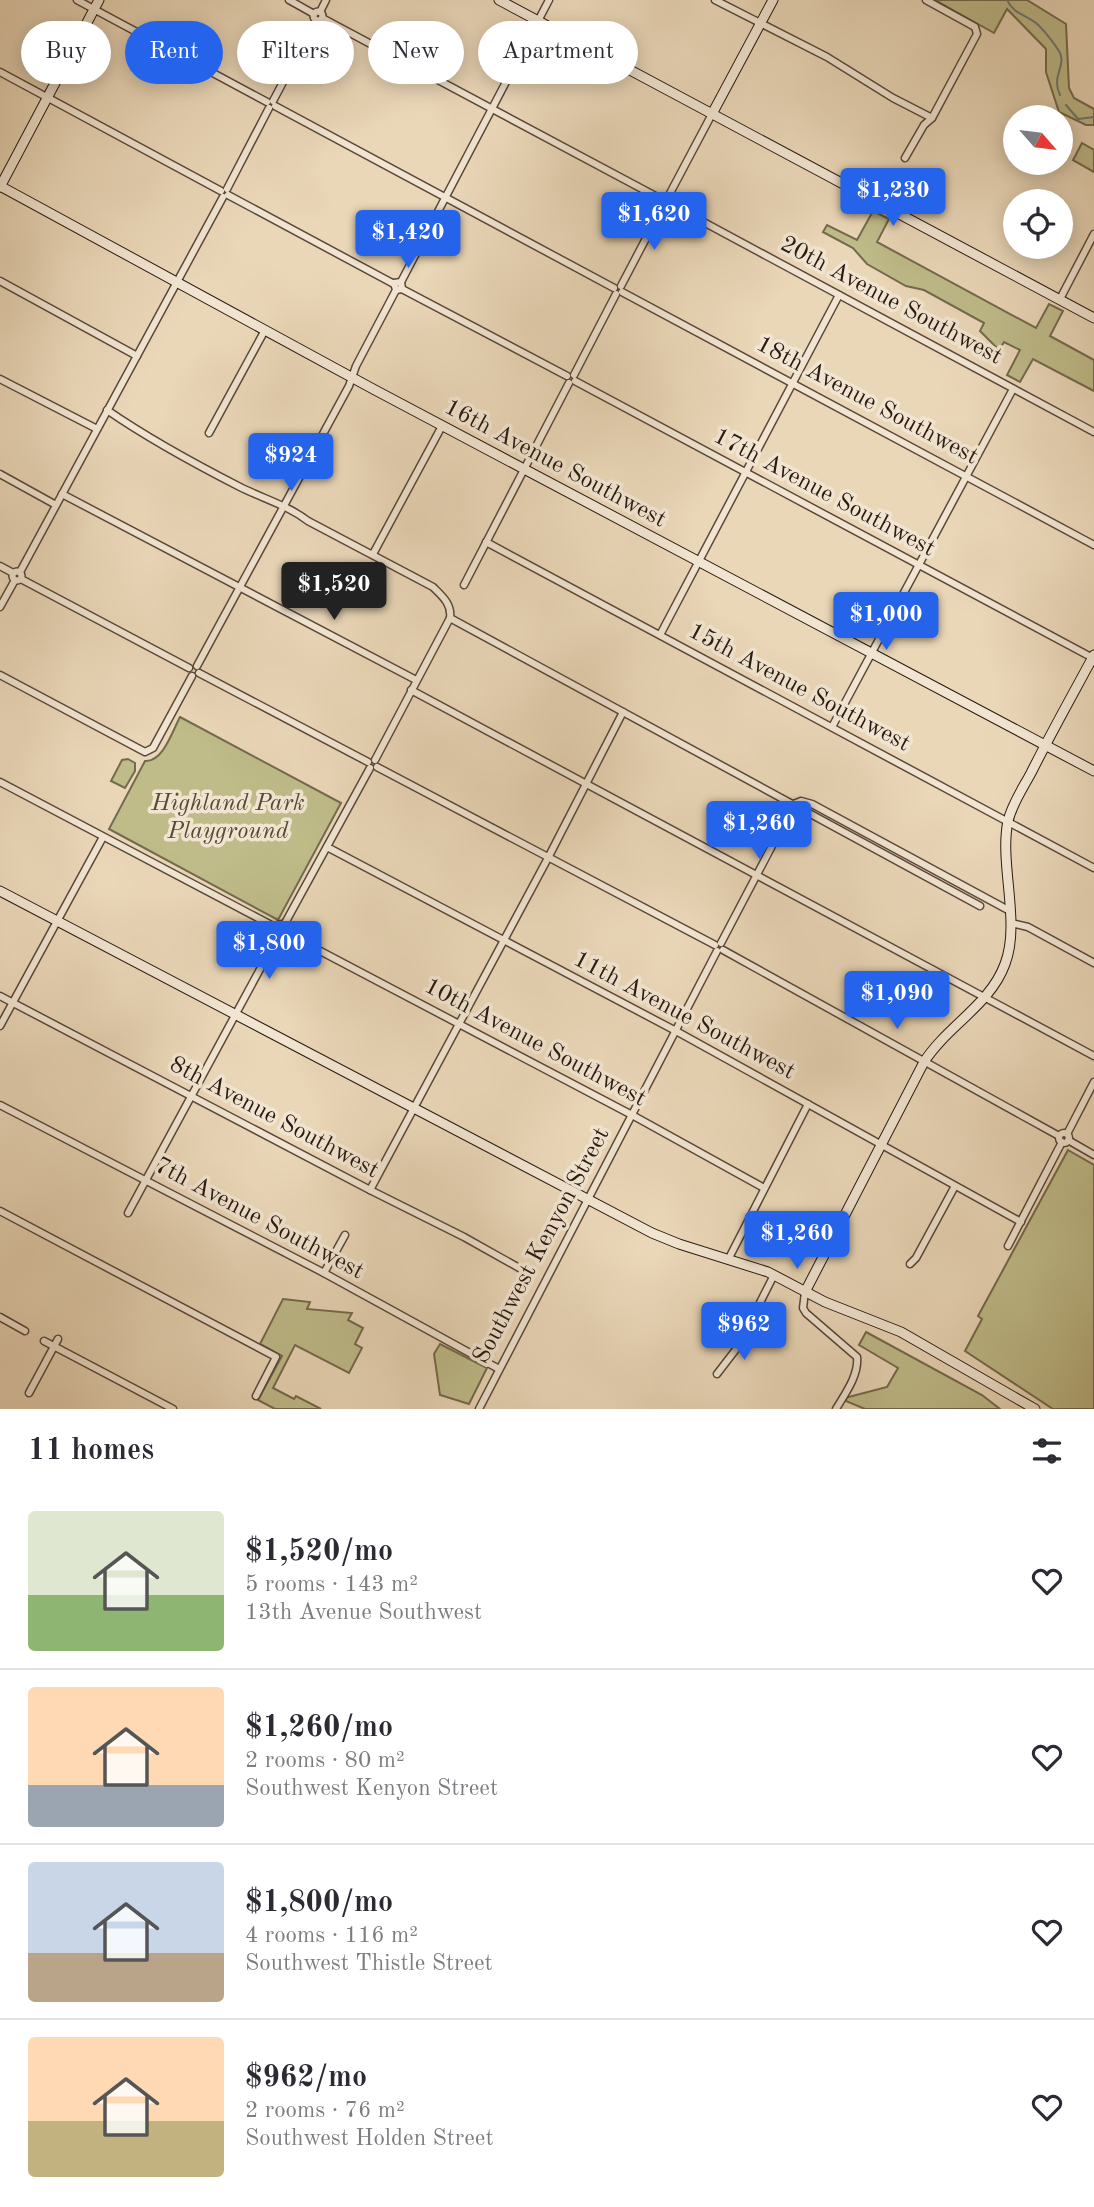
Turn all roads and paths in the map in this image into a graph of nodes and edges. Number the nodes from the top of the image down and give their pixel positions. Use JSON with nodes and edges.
{"nodes":[{"id":1,"x":77,"y":0,"type":"edge"},
{"id":2,"x":99,"y":0,"type":"edge"},
{"id":3,"x":289,"y":0,"type":"edge"},
{"id":4,"x":327,"y":0,"type":"edge"},
{"id":5,"x":499,"y":0,"type":"edge"},
{"id":6,"x":549,"y":0,"type":"edge"},
{"id":7,"x":715,"y":0,"type":"edge"},
{"id":8,"x":773,"y":0,"type":"edge"},
{"id":9,"x":926,"y":0,"type":"edge"},
{"id":10,"x":94,"y":9,"type":"junction"},
{"id":11,"x":318,"y":16,"type":"junction"},
{"id":12,"x":538,"y":21,"type":"joint"},
{"id":13,"x":760,"y":24,"type":"junction"},
{"id":14,"x":0,"y":72,"type":"edge"},
{"id":15,"x":638,"y":74,"type":"edge"},
{"id":16,"x":505,"y":84,"type":"edge"},
{"id":17,"x":48,"y":98,"type":"junction"},
{"id":18,"x":271,"y":104,"type":"junction"},
{"id":19,"x":491,"y":110,"type":"junction"},
{"id":20,"x":712,"y":114,"type":"junction"},
{"id":21,"x":932,"y":118,"type":"junction"},
{"id":22,"x":905,"y":158,"type":"dead end"},
{"id":23,"x":0,"y":186,"type":"edge"},
{"id":24,"x":225,"y":193,"type":"junction"},
{"id":25,"x":445,"y":197,"type":"junction"},
{"id":26,"x":665,"y":202,"type":"junction"},
{"id":27,"x":1094,"y":234,"type":"edge"},
{"id":28,"x":0,"y":281,"type":"edge"},
{"id":29,"x":177,"y":282,"type":"junction"},
{"id":30,"x":398,"y":286,"type":"junction"},
{"id":31,"x":618,"y":290,"type":"junction"},
{"id":32,"x":839,"y":295,"type":"junction"},
{"id":33,"x":1060,"y":299,"type":"junction"},
{"id":34,"x":1094,"y":318,"type":"edge"},
{"id":35,"x":265,"y":330,"type":"junction"},
{"id":36,"x":137,"y":356,"type":"junction"},
{"id":37,"x":352,"y":378,"type":"junction"},
{"id":38,"x":0,"y":379,"type":"edge"},
{"id":39,"x":571,"y":379,"type":"junction"},
{"id":40,"x":792,"y":383,"type":"junction"},
{"id":41,"x":1013,"y":389,"type":"junction"},
{"id":42,"x":107,"y":410,"type":"junction"},
{"id":43,"x":442,"y":426,"type":"junction"},
{"id":44,"x":97,"y":429,"type":"junction"},
{"id":45,"x":1094,"y":432,"type":"edge"},
{"id":46,"x":209,"y":433,"type":"dead end"},
{"id":47,"x":524,"y":470,"type":"junction"},
{"id":48,"x":745,"y":472,"type":"junction"},
{"id":49,"x":0,"y":474,"type":"edge"},
{"id":50,"x":966,"y":476,"type":"junction"},
{"id":51,"x":62,"y":494,"type":"junction"},
{"id":52,"x":56,"y":505,"type":"junction"},
{"id":53,"x":285,"y":505,"type":"junction"},
{"id":54,"x":486,"y":542,"type":"junction"},
{"id":55,"x":1094,"y":545,"type":"edge"},
{"id":56,"x":373,"y":554,"type":"junction"},
{"id":57,"x":697,"y":562,"type":"junction"},
{"id":58,"x":918,"y":565,"type":"junction"},
{"id":59,"x":0,"y":566,"type":"edge"},
{"id":60,"x":17,"y":576,"type":"junction"},
{"id":61,"x":464,"y":585,"type":"dead end"},
{"id":62,"x":240,"y":587,"type":"junction"},
{"id":63,"x":0,"y":607,"type":"edge"},
{"id":64,"x":450,"y":618,"type":"junction"},
{"id":65,"x":660,"y":635,"type":"junction"},
{"id":66,"x":870,"y":654,"type":"junction"},
{"id":67,"x":1093,"y":657,"type":"edge"},
{"id":68,"x":194,"y":671,"type":"junction"},
{"id":69,"x":0,"y":675,"type":"edge"},
{"id":70,"x":416,"y":680,"type":"junction"},
{"id":71,"x":411,"y":690,"type":"junction"},
{"id":72,"x":622,"y":712,"type":"junction"},
{"id":73,"x":832,"y":727,"type":"junction"},
{"id":74,"x":1045,"y":745,"type":"junction"},
{"id":75,"x":372,"y":764,"type":"junction"},
{"id":76,"x":1094,"y":769,"type":"edge"},
{"id":77,"x":0,"y":782,"type":"edge"},
{"id":78,"x":586,"y":783,"type":"junction"},
{"id":79,"x":794,"y":804,"type":"junction"},
{"id":80,"x":1008,"y":822,"type":"junction"},
{"id":81,"x":103,"y":837,"type":"junction"},
{"id":82,"x":327,"y":847,"type":"junction"},
{"id":83,"x":548,"y":858,"type":"junction"},
{"id":84,"x":1094,"y":868,"type":"edge"},
{"id":85,"x":757,"y":875,"type":"junction"},
{"id":86,"x":0,"y":891,"type":"edge"},
{"id":87,"x":980,"y":906,"type":"dead end"},
{"id":88,"x":1010,"y":911,"type":"junction"},
{"id":89,"x":57,"y":921,"type":"junction"},
{"id":90,"x":1010,"y":923,"type":"junction"},
{"id":91,"x":284,"y":925,"type":"junction"},
{"id":92,"x":275,"y":927,"type":"junction"},
{"id":93,"x":286,"y":933,"type":"junction"},
{"id":94,"x":278,"y":936,"type":"junction"},
{"id":95,"x":503,"y":941,"type":"junction"},
{"id":96,"x":719,"y":947,"type":"junction"},
{"id":97,"x":1094,"y":963,"type":"edge"},
{"id":98,"x":0,"y":996,"type":"edge"},
{"id":99,"x":985,"y":998,"type":"junction"},
{"id":100,"x":13,"y":1002,"type":"junction"},
{"id":101,"x":235,"y":1014,"type":"junction"},
{"id":102,"x":458,"y":1024,"type":"junction"},
{"id":103,"x":0,"y":1026,"type":"edge"},
{"id":104,"x":676,"y":1031,"type":"junction"},
{"id":105,"x":1094,"y":1056,"type":"edge"},
{"id":106,"x":924,"y":1062,"type":"junction"},
{"id":107,"x":1094,"y":1082,"type":"edge"},
{"id":108,"x":191,"y":1096,"type":"junction"},
{"id":109,"x":808,"y":1104,"type":"junction"},
{"id":110,"x":0,"y":1105,"type":"edge"},
{"id":111,"x":413,"y":1108,"type":"junction"},
{"id":112,"x":632,"y":1115,"type":"junction"},
{"id":113,"x":1064,"y":1138,"type":"junction"},
{"id":114,"x":881,"y":1145,"type":"junction"},
{"id":115,"x":1094,"y":1154,"type":"edge"},
{"id":116,"x":145,"y":1181,"type":"junction"},
{"id":117,"x":955,"y":1186,"type":"junction"},
{"id":118,"x":764,"y":1188,"type":"junction"},
{"id":119,"x":370,"y":1190,"type":"junction"},
{"id":120,"x":589,"y":1199,"type":"junction"},
{"id":121,"x":0,"y":1211,"type":"edge"},
{"id":122,"x":128,"y":1213,"type":"dead end"},
{"id":123,"x":1021,"y":1222,"type":"junction"},
{"id":124,"x":345,"y":1235,"type":"dead end"},
{"id":125,"x":1008,"y":1246,"type":"dead end"},
{"id":126,"x":728,"y":1260,"type":"junction"},
{"id":127,"x":910,"y":1264,"type":"dead end"},
{"id":128,"x":324,"y":1273,"type":"junction"},
{"id":129,"x":530,"y":1274,"type":"dead end"},
{"id":130,"x":774,"y":1275,"type":"junction"},
{"id":131,"x":805,"y":1292,"type":"junction"},
{"id":132,"x":0,"y":1317,"type":"edge"},
{"id":133,"x":25,"y":1331,"type":"dead end"},
{"id":134,"x":58,"y":1339,"type":"dead end"},
{"id":135,"x":44,"y":1341,"type":"dead end"},
{"id":136,"x":54,"y":1346,"type":"junction"},
{"id":137,"x":499,"y":1368,"type":"junction"},
{"id":138,"x":717,"y":1374,"type":"dead end"},
{"id":139,"x":29,"y":1393,"type":"dead end"},
{"id":140,"x":256,"y":1396,"type":"dead end"},
{"id":141,"x":1021,"y":1405,"type":"edge"},
{"id":142,"x":173,"y":1409,"type":"edge"},
{"id":143,"x":479,"y":1409,"type":"edge"},
{"id":144,"x":836,"y":1409,"type":"edge"},
{"id":145,"x":1035,"y":1409,"type":"edge"}],
"edges":[{"from":1,"to":10,"type":"street","name":"18th Avenue Southwest"},
{"from":2,"to":10,"type":"street"},
{"from":3,"to":11,"type":"street","name":"20th Avenue Southwest"},
{"from":4,"to":11,"type":"street"},
{"from":5,"to":12,"type":"street"},
{"from":6,"to":12,"type":"street"},
{"from":7,"to":13,"type":"street"},
{"from":8,"to":13,"type":"street"},
{"from":9,"to":21,"type":"street"},
{"from":10,"to":17,"type":"street"},
{"from":10,"to":18,"type":"street","name":"18th Avenue Southwest"},
{"from":11,"to":18,"type":"street"},
{"from":11,"to":19,"type":"street","name":"20th Avenue Southwest"},
{"from":13,"to":20,"type":"street"},
{"from":13,"to":21,"type":"street"},
{"from":14,"to":17,"type":"street","name":"17th Avenue Southwest"},
{"from":15,"to":20,"type":"street"},
{"from":16,"to":19,"type":"street"},
{"from":17,"to":23,"type":"street"},
{"from":17,"to":24,"type":"street","name":"17th Avenue Southwest"},
{"from":18,"to":24,"type":"street"},
{"from":18,"to":25,"type":"street","name":"18th Avenue Southwest"},
{"from":19,"to":25,"type":"street"},
{"from":19,"to":26,"type":"street","name":"20th Avenue Southwest"},
{"from":20,"to":26,"type":"street"},
{"from":20,"to":33,"type":"street"},
{"from":21,"to":22,"type":"street"},
{"from":23,"to":29,"type":"street","name":"16th Avenue Southwest"},
{"from":24,"to":29,"type":"street"},
{"from":24,"to":30,"type":"street","name":"17th Avenue Southwest"},
{"from":25,"to":30,"type":"street"},
{"from":25,"to":31,"type":"street","name":"18th Avenue Southwest"},
{"from":26,"to":31,"type":"street"},
{"from":26,"to":32,"type":"street","name":"20th Avenue Southwest"},
{"from":27,"to":33,"type":"street"},
{"from":28,"to":36,"type":"street"},
{"from":29,"to":35,"type":"street","name":"16th Avenue Southwest"},
{"from":29,"to":36,"type":"street"},
{"from":30,"to":37,"type":"street"},
{"from":30,"to":39,"type":"street","name":"17th Avenue Southwest"},
{"from":31,"to":39,"type":"street"},
{"from":31,"to":40,"type":"street","name":"18th Avenue Southwest"},
{"from":32,"to":40,"type":"street"},
{"from":32,"to":41,"type":"street","name":"20th Avenue Southwest"},
{"from":33,"to":34,"type":"street"},
{"from":35,"to":37,"type":"street","name":"16th Avenue Southwest"},
{"from":35,"to":46,"type":"street"},
{"from":36,"to":42,"type":"street"},
{"from":37,"to":43,"type":"street","name":"16th Avenue Southwest"},
{"from":37,"to":53,"type":"street"},
{"from":38,"to":44,"type":"street"},
{"from":39,"to":47,"type":"street"},
{"from":39,"to":48,"type":"street","name":"17th Avenue Southwest"},
{"from":40,"to":48,"type":"street"},
{"from":40,"to":50,"type":"street","name":"18th Avenue Southwest"},
{"from":41,"to":45,"type":"street","name":"20th Avenue Southwest"},
{"from":41,"to":50,"type":"street"},
{"from":42,"to":44,"type":"street"},
{"from":42,"to":53,"type":"street"},
{"from":43,"to":47,"type":"street","name":"16th Avenue Southwest"},
{"from":43,"to":56,"type":"street"},
{"from":44,"to":51,"type":"street"},
{"from":47,"to":54,"type":"street"},
{"from":47,"to":57,"type":"street","name":"16th Avenue Southwest"},
{"from":48,"to":57,"type":"street"},
{"from":48,"to":58,"type":"street","name":"17th Avenue Southwest"},
{"from":49,"to":52,"type":"street"},
{"from":50,"to":55,"type":"street","name":"18th Avenue Southwest"},
{"from":50,"to":58,"type":"street"},
{"from":51,"to":52,"type":"street"},
{"from":51,"to":62,"type":"street"},
{"from":52,"to":60,"type":"street"},
{"from":53,"to":56,"type":"street"},
{"from":53,"to":62,"type":"street"},
{"from":54,"to":61,"type":"street"},
{"from":54,"to":65,"type":"street","name":"15th Avenue Southwest"},
{"from":56,"to":64,"type":"street"},
{"from":57,"to":65,"type":"street"},
{"from":57,"to":66,"type":"street","name":"16th Avenue Southwest"},
{"from":58,"to":66,"type":"street"},
{"from":58,"to":67,"type":"street","name":"17th Avenue Southwest"},
{"from":59,"to":60,"type":"street"},
{"from":60,"to":63,"type":"street"},
{"from":60,"to":68,"type":"street"},
{"from":62,"to":68,"type":"street"},
{"from":62,"to":70,"type":"street"},
{"from":64,"to":70,"type":"street"},
{"from":64,"to":72,"type":"street"},
{"from":65,"to":73,"type":"street","name":"15th Avenue Southwest"},
{"from":66,"to":73,"type":"street"},
{"from":66,"to":74,"type":"street","name":"16th Avenue Southwest"},
{"from":67,"to":74,"type":"street"},
{"from":68,"to":69,"type":"street"},
{"from":68,"to":75,"type":"street"},
{"from":70,"to":71,"type":"street"},
{"from":71,"to":75,"type":"street"},
{"from":71,"to":78,"type":"street"},
{"from":72,"to":78,"type":"street"},
{"from":72,"to":79,"type":"street"},
{"from":73,"to":80,"type":"street","name":"15th Avenue Southwest"},
{"from":74,"to":76,"type":"street","name":"16th Avenue Southwest"},
{"from":74,"to":80,"type":"street"},
{"from":75,"to":82,"type":"street"},
{"from":75,"to":83,"type":"street"},
{"from":77,"to":81,"type":"street"},
{"from":78,"to":83,"type":"street"},
{"from":78,"to":85,"type":"street"},
{"from":79,"to":85,"type":"street","name":"Southwest Kenyon Street"},
{"from":79,"to":87,"type":"street"},
{"from":79,"to":88,"type":"street"},
{"from":80,"to":84,"type":"street","name":"15th Avenue Southwest"},
{"from":80,"to":88,"type":"street"},
{"from":81,"to":89,"type":"street"},
{"from":81,"to":92,"type":"street"},
{"from":82,"to":91,"type":"street"},
{"from":82,"to":95,"type":"street","name":"11th Avenue Southwest"},
{"from":83,"to":95,"type":"street"},
{"from":83,"to":96,"type":"street"},
{"from":85,"to":96,"type":"street","name":"Southwest Kenyon Street"},
{"from":85,"to":99,"type":"street"},
{"from":86,"to":89,"type":"street"},
{"from":88,"to":90,"type":"street"},
{"from":89,"to":100,"type":"street"},
{"from":89,"to":101,"type":"street"},
{"from":90,"to":97,"type":"street"},
{"from":90,"to":99,"type":"street"},
{"from":91,"to":92,"type":"street"},
{"from":91,"to":93,"type":"street"},
{"from":92,"to":94,"type":"street"},
{"from":93,"to":94,"type":"street"},
{"from":93,"to":102,"type":"street","name":"10th Avenue Southwest"},
{"from":94,"to":101,"type":"street"},
{"from":95,"to":102,"type":"street"},
{"from":95,"to":104,"type":"street","name":"11th Avenue Southwest"},
{"from":96,"to":104,"type":"street","name":"Southwest Kenyon Street"},
{"from":96,"to":106,"type":"street"},
{"from":98,"to":100,"type":"street","name":"8th Avenue Southwest"},
{"from":99,"to":105,"type":"street"},
{"from":99,"to":106,"type":"street"},
{"from":100,"to":103,"type":"street"},
{"from":100,"to":108,"type":"street","name":"8th Avenue Southwest"},
{"from":101,"to":108,"type":"street"},
{"from":101,"to":111,"type":"street"},
{"from":102,"to":111,"type":"street"},
{"from":102,"to":112,"type":"street","name":"10th Avenue Southwest"},
{"from":104,"to":109,"type":"street","name":"11th Avenue Southwest"},
{"from":104,"to":112,"type":"street","name":"Southwest Kenyon Street"},
{"from":106,"to":113,"type":"street"},
{"from":106,"to":114,"type":"street"},
{"from":107,"to":113,"type":"street"},
{"from":108,"to":116,"type":"street"},
{"from":108,"to":119,"type":"street","name":"8th Avenue Southwest"},
{"from":109,"to":114,"type":"street","name":"11th Avenue Southwest"},
{"from":109,"to":118,"type":"street"},
{"from":110,"to":116,"type":"street","name":"7th Avenue Southwest"},
{"from":111,"to":119,"type":"street"},
{"from":111,"to":120,"type":"street"},
{"from":112,"to":118,"type":"street","name":"10th Avenue Southwest"},
{"from":112,"to":120,"type":"street","name":"Southwest Kenyon Street"},
{"from":113,"to":115,"type":"street"},
{"from":113,"to":123,"type":"street"},
{"from":114,"to":117,"type":"street","name":"11th Avenue Southwest"},
{"from":114,"to":131,"type":"street"},
{"from":116,"to":122,"type":"street"},
{"from":116,"to":128,"type":"street","name":"7th Avenue Southwest"},
{"from":117,"to":123,"type":"street","name":"11th Avenue Southwest"},
{"from":117,"to":127,"type":"street"},
{"from":118,"to":126,"type":"street"},
{"from":119,"to":129,"type":"street","name":"8th Avenue Southwest"},
{"from":120,"to":126,"type":"street"},
{"from":120,"to":137,"type":"street","name":"Southwest Kenyon Street"},
{"from":121,"to":140,"type":"street"},
{"from":123,"to":125,"type":"street"},
{"from":124,"to":128,"type":"street"},
{"from":126,"to":130,"type":"street"},
{"from":128,"to":137,"type":"street","name":"7th Avenue Southwest"},
{"from":130,"to":131,"type":"street"},
{"from":130,"to":138,"type":"street"},
{"from":131,"to":141,"type":"street"},
{"from":131,"to":144,"type":"street"},
{"from":132,"to":133,"type":"street"},
{"from":134,"to":136,"type":"street"},
{"from":135,"to":136,"type":"street"},
{"from":136,"to":139,"type":"street"},
{"from":136,"to":142,"type":"street"},
{"from":137,"to":143,"type":"street","name":"Southwest Kenyon Street"},
{"from":141,"to":145,"type":"street"}]}
